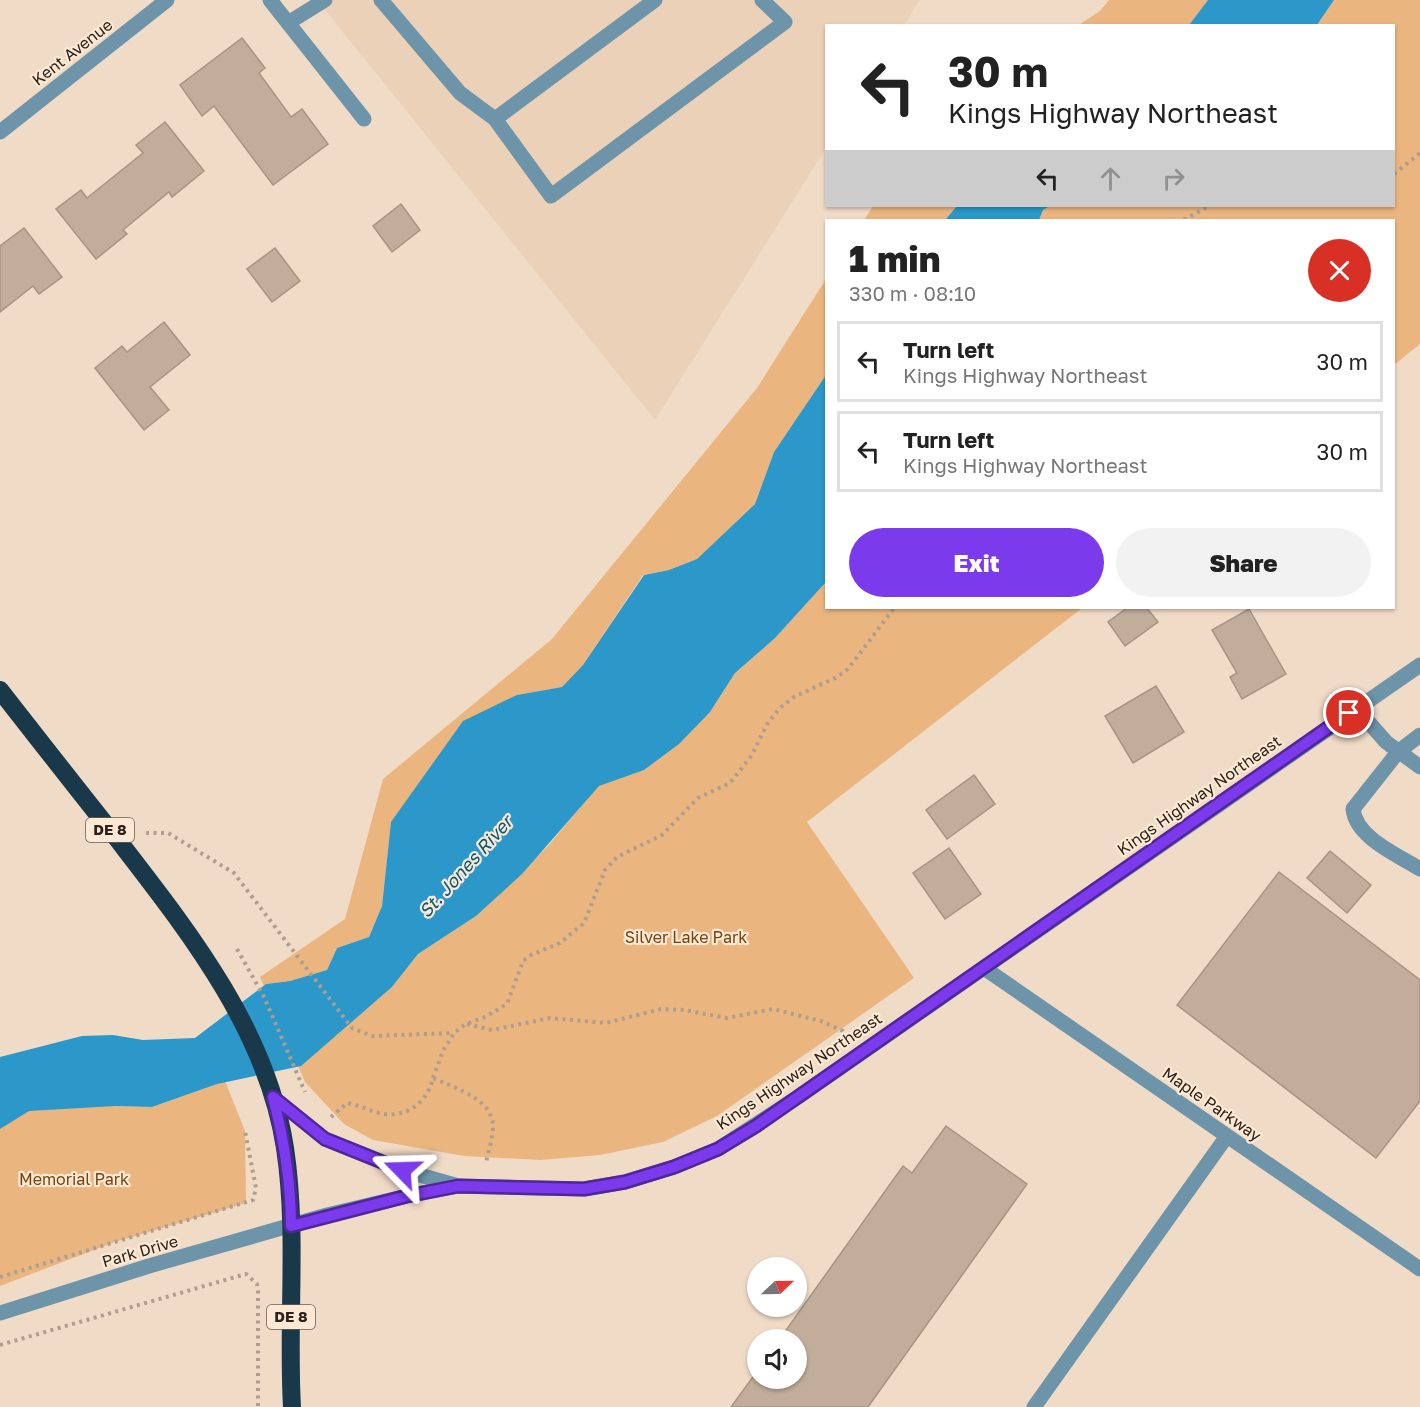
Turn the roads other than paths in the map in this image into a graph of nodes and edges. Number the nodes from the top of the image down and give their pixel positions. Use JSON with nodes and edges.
{"nodes":[{"id":1,"x":167,"y":0,"type":"edge"},
{"id":2,"x":270,"y":0,"type":"edge"},
{"id":3,"x":325,"y":0,"type":"edge"},
{"id":4,"x":381,"y":0,"type":"edge"},
{"id":5,"x":655,"y":0,"type":"edge"},
{"id":6,"x":762,"y":0,"type":"edge"},
{"id":7,"x":288,"y":23,"type":"junction"},
{"id":8,"x":364,"y":119,"type":"dead end"},
{"id":9,"x":495,"y":119,"type":"junction"},
{"id":10,"x":0,"y":132,"type":"edge"},
{"id":11,"x":1420,"y":665,"type":"edge"},
{"id":12,"x":0,"y":690,"type":"edge"},
{"id":13,"x":1357,"y":709,"type":"junction"},
{"id":14,"x":1420,"y":735,"type":"edge"},
{"id":15,"x":1398,"y":752,"type":"junction"},
{"id":16,"x":1420,"y":767,"type":"edge"},
{"id":17,"x":1420,"y":870,"type":"edge"},
{"id":18,"x":984,"y":968,"type":"junction"},
{"id":19,"x":273,"y":1097,"type":"junction"},
{"id":20,"x":1227,"y":1136,"type":"junction"},
{"id":21,"x":458,"y":1186,"type":"junction"},
{"id":22,"x":291,"y":1226,"type":"junction"},
{"id":23,"x":1420,"y":1269,"type":"edge"},
{"id":24,"x":0,"y":1313,"type":"edge"},
{"id":25,"x":292,"y":1407,"type":"edge"},
{"id":26,"x":1034,"y":1407,"type":"edge"}],
"edges":[{"from":1,"to":10,"type":"street","name":"Kent Avenue"},
{"from":2,"to":7,"type":"street"},
{"from":3,"to":7,"type":"street"},
{"from":4,"to":9,"type":"street"},
{"from":5,"to":9,"type":"street"},
{"from":6,"to":9,"type":"street"},
{"from":7,"to":8,"type":"street"},
{"from":11,"to":13,"type":"street","name":"Kings Highway Northeast"},
{"from":12,"to":19,"type":"highway","number":"DE 8"},
{"from":13,"to":15,"type":"street"},
{"from":13,"to":18,"type":"street","name":"Kings Highway Northeast"},
{"from":14,"to":15,"type":"street"},
{"from":15,"to":16,"type":"street"},
{"from":15,"to":17,"type":"street"},
{"from":18,"to":20,"type":"street","name":"Maple Parkway"},
{"from":18,"to":21,"type":"street","name":"Kings Highway Northeast"},
{"from":19,"to":21,"type":"street"},
{"from":19,"to":22,"type":"highway","number":"DE 8"},
{"from":20,"to":23,"type":"street","name":"Maple Parkway"},
{"from":20,"to":26,"type":"street"},
{"from":21,"to":22,"type":"street","name":"Kings Highway Northeast"},
{"from":22,"to":24,"type":"street","name":"Park Drive"},
{"from":22,"to":25,"type":"highway","number":"DE 8"}]}
